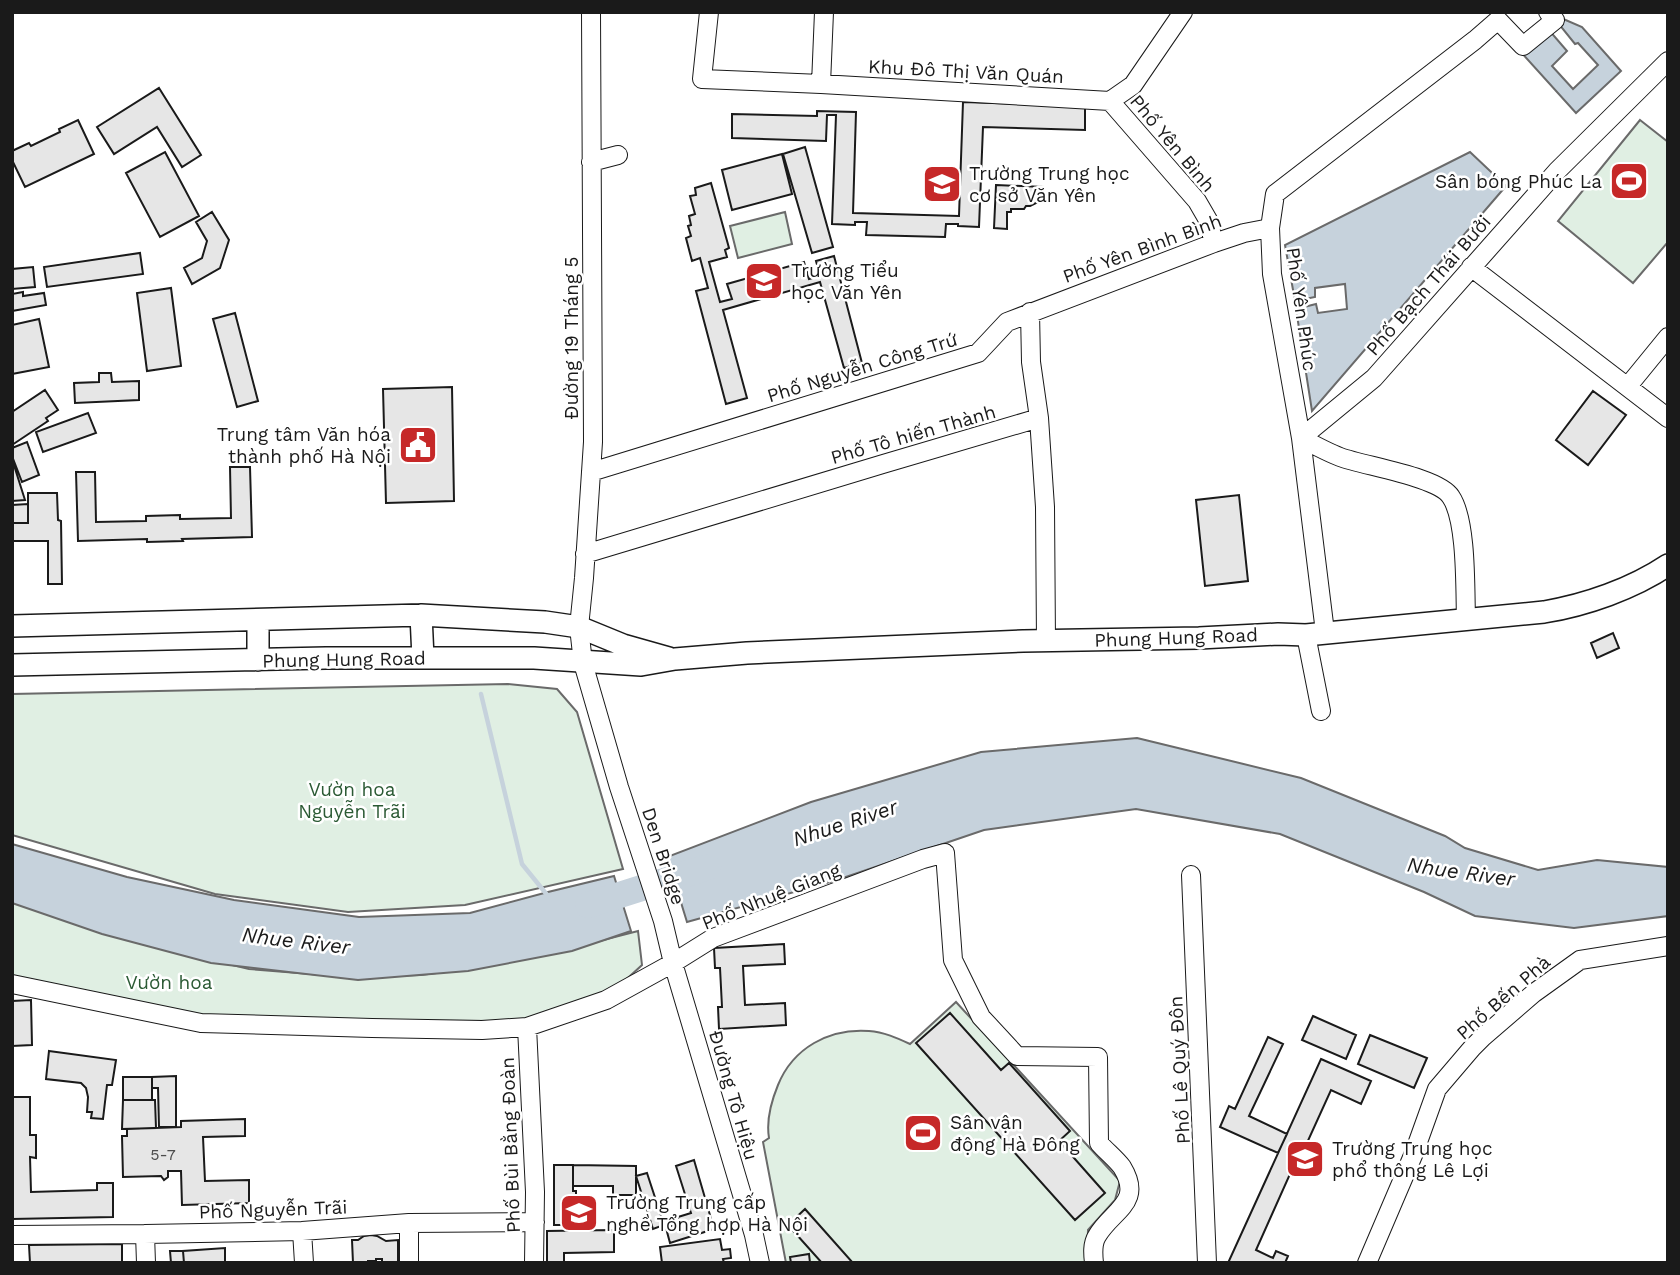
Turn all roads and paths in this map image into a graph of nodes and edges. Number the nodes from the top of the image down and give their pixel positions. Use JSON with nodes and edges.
{"nodes":[{"id":1,"x":591,"y":12,"type":"edge"},
{"id":2,"x":709,"y":12,"type":"edge"},
{"id":3,"x":824,"y":12,"type":"edge"},
{"id":4,"x":1183,"y":12,"type":"edge"},
{"id":5,"x":1548,"y":12,"type":"edge"},
{"id":6,"x":1665,"y":69,"type":"edge"},
{"id":7,"x":821,"y":84,"type":"junction"},
{"id":8,"x":1110,"y":101,"type":"junction"},
{"id":9,"x":618,"y":155,"type":"dead end"},
{"id":10,"x":591,"y":162,"type":"junction"},
{"id":11,"x":1270,"y":228,"type":"junction"},
{"id":12,"x":1214,"y":243,"type":"junction"},
{"id":13,"x":1471,"y":267,"type":"junction"},
{"id":14,"x":1030,"y":312,"type":"junction"},
{"id":15,"x":1668,"y":337,"type":"edge"},
{"id":16,"x":1628,"y":386,"type":"junction"},
{"id":17,"x":1039,"y":418,"type":"junction"},
{"id":18,"x":1668,"y":418,"type":"edge"},
{"id":19,"x":1301,"y":439,"type":"junction"},
{"id":20,"x":591,"y":472,"type":"junction"},
{"id":21,"x":585,"y":554,"type":"junction"},
{"id":22,"x":1668,"y":565,"type":"edge"},
{"id":23,"x":421,"y":615,"type":"junction"},
{"id":24,"x":258,"y":620,"type":"junction"},
{"id":25,"x":1466,"y":620,"type":"junction"},
{"id":26,"x":12,"y":626,"type":"edge"},
{"id":27,"x":579,"y":627,"type":"junction"},
{"id":28,"x":1316,"y":634,"type":"junction"},
{"id":29,"x":1046,"y":641,"type":"junction"},
{"id":30,"x":423,"y":658,"type":"junction"},
{"id":31,"x":675,"y":659,"type":"junction"},
{"id":32,"x":258,"y":660,"type":"junction"},
{"id":33,"x":583,"y":663,"type":"junction"},
{"id":34,"x":12,"y":666,"type":"edge"},
{"id":35,"x":1321,"y":711,"type":"dead end"},
{"id":36,"x":1191,"y":875,"type":"dead end"},
{"id":37,"x":668,"y":939,"type":"joint"},
{"id":38,"x":1668,"y":946,"type":"edge"},
{"id":39,"x":673,"y":963,"type":"junction"},
{"id":40,"x":12,"y":984,"type":"edge"},
{"id":41,"x":527,"y":1027,"type":"junction"},
{"id":42,"x":535,"y":1222,"type":"junction"},
{"id":43,"x":409,"y":1223,"type":"junction"},
{"id":44,"x":302,"y":1231,"type":"junction"},
{"id":45,"x":145,"y":1234,"type":"junction"},
{"id":46,"x":12,"y":1235,"type":"edge"},
{"id":47,"x":146,"y":1263,"type":"edge"},
{"id":48,"x":304,"y":1263,"type":"edge"},
{"id":49,"x":409,"y":1263,"type":"edge"},
{"id":50,"x":534,"y":1263,"type":"edge"},
{"id":51,"x":760,"y":1263,"type":"edge"},
{"id":52,"x":1094,"y":1263,"type":"edge"},
{"id":53,"x":1207,"y":1263,"type":"edge"},
{"id":54,"x":1367,"y":1263,"type":"edge"}],
"edges":[{"from":1,"to":10,"type":"street","name":"Đường 19 Tháng 5"},
{"from":2,"to":7,"type":"street","name":"Khu Đô Thị Văn Quán"},
{"from":3,"to":7,"type":"street"},
{"from":4,"to":8,"type":"street","name":"Phố Yên Bình"},
{"from":5,"to":11,"type":"street","name":"Phố Yên Phúc"},
{"from":6,"to":13,"type":"street","name":"Phố Bạch Thái Bưởi"},
{"from":7,"to":8,"type":"street","name":"Khu Đô Thị Văn Quán"},
{"from":8,"to":12,"type":"street","name":"Phố Yên Bình"},
{"from":9,"to":10,"type":"street"},
{"from":10,"to":20,"type":"street","name":"Đường 19 Tháng 5"},
{"from":11,"to":12,"type":"street","name":"Phố Yên Bình Bình"},
{"from":11,"to":19,"type":"street","name":"Phố Yên Phúc"},
{"from":12,"to":14,"type":"street","name":"Phố Yên Bình Bình"},
{"from":13,"to":16,"type":"street"},
{"from":13,"to":19,"type":"street","name":"Phố Bạch Thái Bưởi"},
{"from":14,"to":17,"type":"street"},
{"from":14,"to":20,"type":"street","name":"Phố Nguyễn Công Trứ"},
{"from":15,"to":16,"type":"street"},
{"from":16,"to":18,"type":"street"},
{"from":17,"to":21,"type":"street","name":"Phố Tô hiến Thành"},
{"from":17,"to":29,"type":"street"},
{"from":19,"to":25,"type":"street"},
{"from":19,"to":28,"type":"street","name":"Phố Yên Phúc"},
{"from":20,"to":21,"type":"street","name":"Đường 19 Tháng 5"},
{"from":21,"to":27,"type":"street","name":"Đường 19 Tháng 5"},
{"from":22,"to":25,"type":"main road","name":"Phung Hung Road"},
{"from":23,"to":24,"type":"main road","name":"Phung Hung Road"},
{"from":23,"to":27,"type":"main road","name":"Phung Hung Road"},
{"from":23,"to":30,"type":"main road"},
{"from":24,"to":26,"type":"main road","name":"Phung Hung Road"},
{"from":24,"to":32,"type":"main road"},
{"from":25,"to":28,"type":"main road","name":"Phung Hung Road"},
{"from":27,"to":31,"type":"main road","name":"Phung Hung Road"},
{"from":27,"to":33,"type":"street","name":"Đường 19 Tháng 5"},
{"from":28,"to":29,"type":"main road","name":"Phung Hung Road"},
{"from":28,"to":35,"type":"street","name":"Phố Yên Phúc"},
{"from":29,"to":31,"type":"main road","name":"Phung Hung Road"},
{"from":30,"to":32,"type":"main road","name":"Phung Hung Road"},
{"from":30,"to":33,"type":"main road","name":"Phung Hung Road"},
{"from":31,"to":33,"type":"main road","name":"Phung Hung Road"},
{"from":32,"to":34,"type":"main road","name":"Phung Hung Road"},
{"from":33,"to":37,"type":"street","name":"Den Bridge"},
{"from":36,"to":53,"type":"street","name":"Phố Lê Quý Đôn"},
{"from":37,"to":39,"type":"street","name":"Đường Tô Hiệu"},
{"from":38,"to":54,"type":"street","name":"Phố Bến Phà"},
{"from":39,"to":41,"type":"street","name":"Phố Nhuệ Giang"},
{"from":39,"to":51,"type":"street","name":"Đường Tô Hiệu"},
{"from":39,"to":52,"type":"street","name":"Phố Nhuệ Giang"},
{"from":40,"to":41,"type":"street","name":"Phố Nhuệ Giang"},
{"from":41,"to":42,"type":"street","name":"Phố Bùi Bằng Đoàn"},
{"from":42,"to":43,"type":"street","name":"Phố Nguyễn Trãi"},
{"from":42,"to":50,"type":"street","name":"Phố Bùi Bằng Đoàn"},
{"from":43,"to":44,"type":"street","name":"Phố Nguyễn Trãi"},
{"from":43,"to":49,"type":"street"},
{"from":44,"to":45,"type":"street","name":"Phố Nguyễn Trãi"},
{"from":44,"to":48,"type":"street"},
{"from":45,"to":46,"type":"street","name":"Phố Nguyễn Trãi"},
{"from":45,"to":47,"type":"street"}]}
